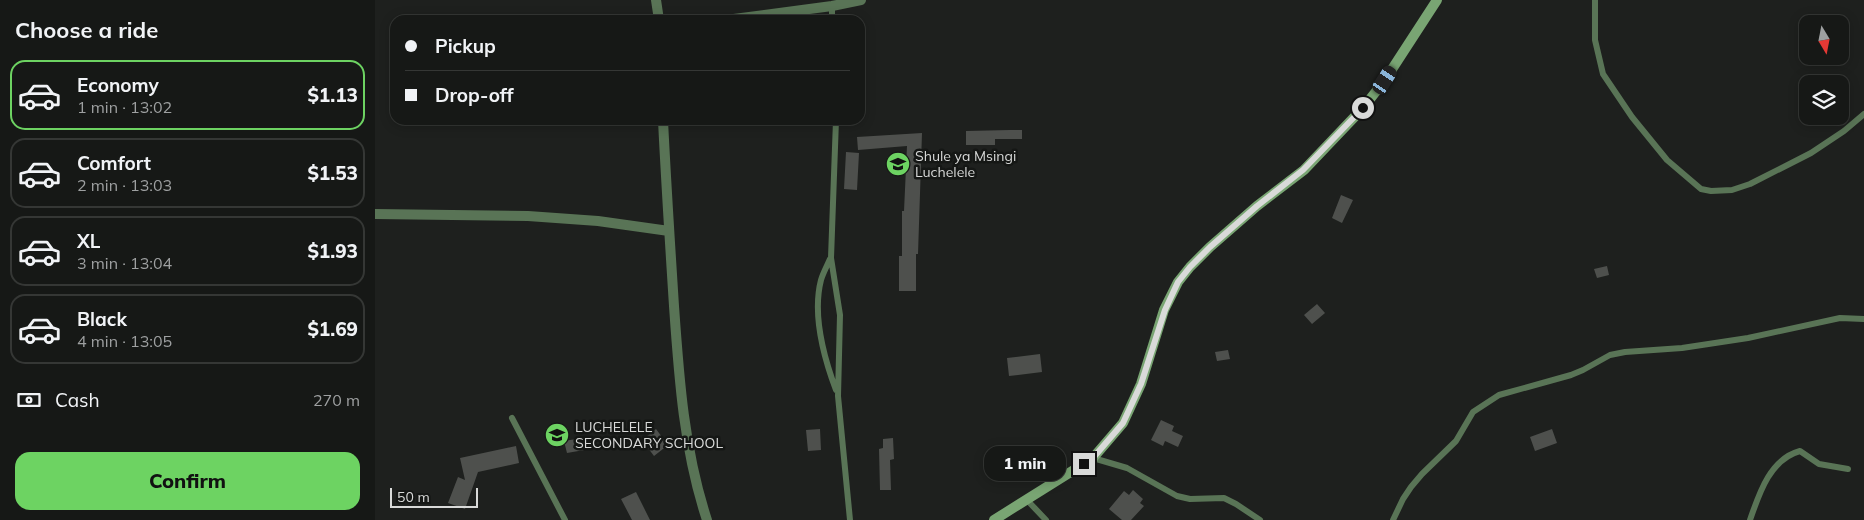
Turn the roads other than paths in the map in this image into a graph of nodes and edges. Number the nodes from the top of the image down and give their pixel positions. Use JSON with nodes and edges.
{"nodes":[{"id":1,"x":657,"y":0,"type":"edge"},
{"id":2,"x":861,"y":0,"type":"edge"},
{"id":3,"x":1437,"y":0,"type":"edge"},
{"id":4,"x":1595,"y":0,"type":"edge"},
{"id":5,"x":832,"y":3,"type":"edge"},
{"id":6,"x":658,"y":15,"type":"edge"},
{"id":7,"x":757,"y":15,"type":"edge"},
{"id":8,"x":1864,"y":114,"type":"edge"},
{"id":9,"x":663,"y":125,"type":"edge"},
{"id":10,"x":835,"y":125,"type":"edge"},
{"id":11,"x":375,"y":214,"type":"edge"},
{"id":12,"x":669,"y":231,"type":"junction"},
{"id":13,"x":831,"y":258,"type":"junction"},
{"id":14,"x":1864,"y":319,"type":"edge"},
{"id":15,"x":838,"y":396,"type":"junction"},
{"id":16,"x":512,"y":418,"type":"dead end"},
{"id":17,"x":1093,"y":458,"type":"junction"},
{"id":18,"x":1848,"y":469,"type":"dead end"},
{"id":19,"x":1026,"y":499,"type":"junction"},
{"id":20,"x":565,"y":520,"type":"edge"},
{"id":21,"x":707,"y":520,"type":"edge"},
{"id":22,"x":850,"y":520,"type":"edge"},
{"id":23,"x":995,"y":520,"type":"edge"},
{"id":24,"x":1046,"y":520,"type":"edge"},
{"id":25,"x":1260,"y":520,"type":"edge"},
{"id":26,"x":1393,"y":520,"type":"edge"},
{"id":27,"x":1751,"y":520,"type":"edge"}],
"edges":[{"from":1,"to":6,"type":"street"},
{"from":2,"to":5,"type":"street"},
{"from":3,"to":17,"type":"main road"},
{"from":4,"to":8,"type":"lane"},
{"from":5,"to":7,"type":"street"},
{"from":9,"to":12,"type":"street"},
{"from":10,"to":13,"type":"lane"},
{"from":11,"to":12,"type":"street"},
{"from":12,"to":21,"type":"street"},
{"from":13,"to":15,"type":"lane"},
{"from":13,"to":15,"type":"lane"},
{"from":14,"to":26,"type":"lane"},
{"from":15,"to":22,"type":"lane"},
{"from":16,"to":20,"type":"lane"},
{"from":17,"to":19,"type":"main road"},
{"from":17,"to":25,"type":"lane"},
{"from":18,"to":27,"type":"lane"},
{"from":19,"to":23,"type":"main road"},
{"from":19,"to":24,"type":"lane"}]}
